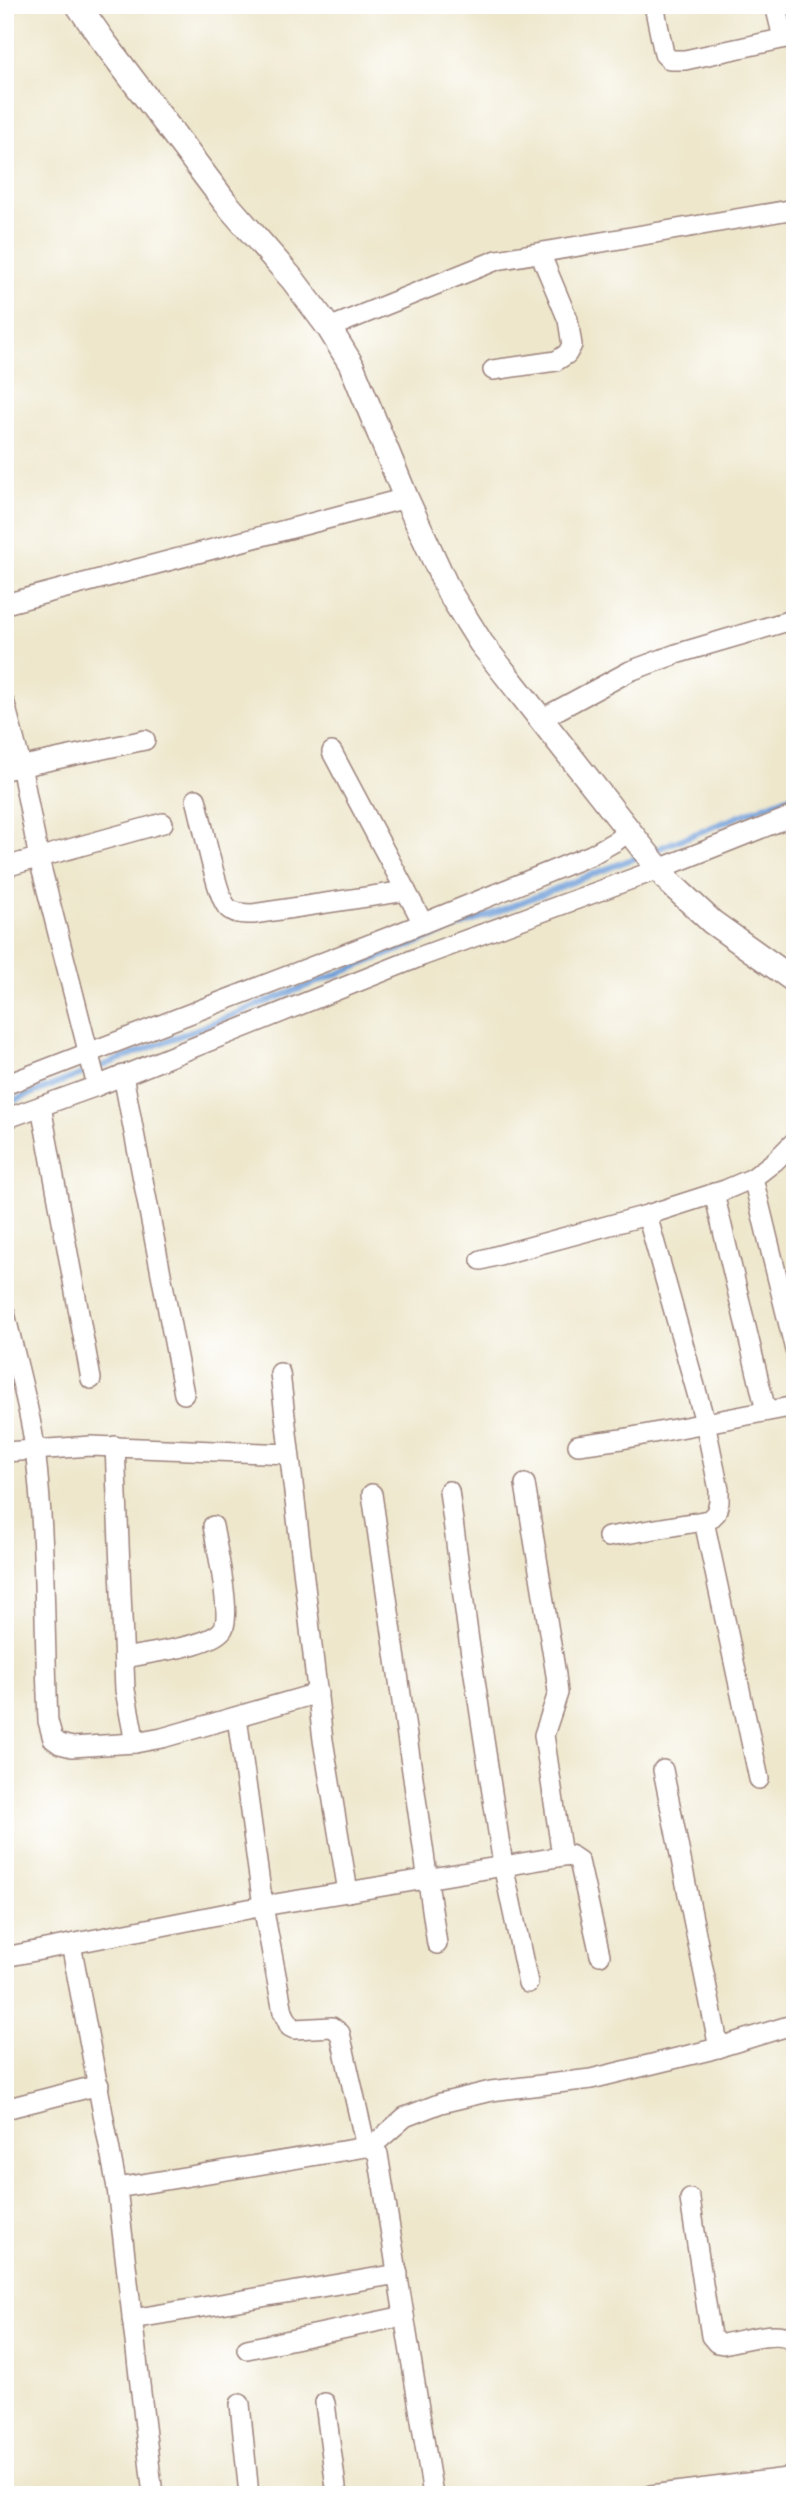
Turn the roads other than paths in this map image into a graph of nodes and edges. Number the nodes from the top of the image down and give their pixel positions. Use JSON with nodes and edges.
{"nodes":[{"id":1,"x":78,"y":5,"type":"edge"},
{"id":2,"x":654,"y":5,"type":"edge"},
{"id":3,"x":775,"y":5,"type":"edge"},
{"id":4,"x":789,"y":37,"type":"edge"},
{"id":5,"x":795,"y":209,"type":"edge"},
{"id":6,"x":540,"y":253,"type":"junction"},
{"id":7,"x":329,"y":328,"type":"junction"},
{"id":8,"x":493,"y":370,"type":"dead end"},
{"id":9,"x":406,"y":498,"type":"junction"},
{"id":10,"x":5,"y":604,"type":"edge"},
{"id":11,"x":795,"y":619,"type":"edge"},
{"id":12,"x":5,"y":704,"type":"edge"},
{"id":13,"x":541,"y":719,"type":"junction"},
{"id":14,"x":145,"y":740,"type":"dead end"},
{"id":15,"x":332,"y":752,"type":"dead end"},
{"id":16,"x":13,"y":768,"type":"edge"},
{"id":17,"x":197,"y":799,"type":"dead end"},
{"id":18,"x":795,"y":815,"type":"edge"},
{"id":19,"x":163,"y":823,"type":"dead end"},
{"id":20,"x":631,"y":834,"type":"junction"},
{"id":21,"x":39,"y":859,"type":"junction"},
{"id":22,"x":654,"y":863,"type":"junction"},
{"id":23,"x":5,"y":867,"type":"edge"},
{"id":24,"x":406,"y":891,"type":"junction"},
{"id":25,"x":423,"y":923,"type":"junction"},
{"id":26,"x":795,"y":981,"type":"edge"},
{"id":27,"x":92,"y":1070,"type":"junction"},
{"id":28,"x":123,"y":1075,"type":"junction"},
{"id":29,"x":5,"y":1085,"type":"edge"},
{"id":30,"x":41,"y":1106,"type":"junction"},
{"id":31,"x":5,"y":1119,"type":"edge"},
{"id":32,"x":795,"y":1141,"type":"edge"},
{"id":33,"x":753,"y":1178,"type":"junction"},
{"id":34,"x":714,"y":1193,"type":"junction"},
{"id":35,"x":647,"y":1215,"type":"junction"},
{"id":36,"x":481,"y":1260,"type":"dead end"},
{"id":37,"x":5,"y":1313,"type":"edge"},
{"id":38,"x":795,"y":1350,"type":"edge"},
{"id":39,"x":280,"y":1373,"type":"dead end"},
{"id":40,"x":91,"y":1379,"type":"dead end"},
{"id":41,"x":184,"y":1394,"type":"dead end"},
{"id":42,"x":795,"y":1406,"type":"edge"},
{"id":43,"x":766,"y":1411,"type":"junction"},
{"id":44,"x":705,"y":1422,"type":"junction"},
{"id":45,"x":578,"y":1445,"type":"dead end"},
{"id":46,"x":115,"y":1446,"type":"junction"},
{"id":47,"x":35,"y":1449,"type":"junction"},
{"id":48,"x":5,"y":1452,"type":"edge"},
{"id":49,"x":289,"y":1454,"type":"junction"},
{"id":50,"x":524,"y":1484,"type":"dead end"},
{"id":51,"x":449,"y":1491,"type":"dead end"},
{"id":52,"x":372,"y":1494,"type":"dead end"},
{"id":53,"x":704,"y":1521,"type":"junction"},
{"id":54,"x":213,"y":1525,"type":"dead end"},
{"id":55,"x":608,"y":1537,"type":"dead end"},
{"id":56,"x":124,"y":1658,"type":"junction"},
{"id":57,"x":318,"y":1693,"type":"junction"},
{"id":58,"x":237,"y":1717,"type":"junction"},
{"id":59,"x":135,"y":1743,"type":"junction"},
{"id":60,"x":663,"y":1770,"type":"dead end"},
{"id":61,"x":759,"y":1779,"type":"dead end"},
{"id":62,"x":562,"y":1856,"type":"junction"},
{"id":63,"x":503,"y":1865,"type":"junction"},
{"id":64,"x":426,"y":1879,"type":"junction"},
{"id":65,"x":348,"y":1892,"type":"junction"},
{"id":66,"x":263,"y":1906,"type":"junction"},
{"id":67,"x":71,"y":1944,"type":"junction"},
{"id":68,"x":437,"y":1944,"type":"dead end"},
{"id":69,"x":6,"y":1952,"type":"edge"},
{"id":70,"x":600,"y":1955,"type":"dead end"},
{"id":71,"x":528,"y":1983,"type":"dead end"},
{"id":72,"x":795,"y":2024,"type":"edge"},
{"id":73,"x":719,"y":2048,"type":"junction"},
{"id":74,"x":99,"y":2085,"type":"junction"},
{"id":75,"x":5,"y":2109,"type":"edge"},
{"id":76,"x":368,"y":2147,"type":"junction"},
{"id":77,"x":117,"y":2188,"type":"junction"},
{"id":78,"x":690,"y":2199,"type":"dead end"},
{"id":79,"x":398,"y":2274,"type":"junction"},
{"id":80,"x":404,"y":2316,"type":"junction"},
{"id":81,"x":132,"y":2319,"type":"junction"},
{"id":82,"x":795,"y":2343,"type":"edge"},
{"id":83,"x":247,"y":2349,"type":"dead end"},
{"id":84,"x":325,"y":2403,"type":"dead end"},
{"id":85,"x":240,"y":2404,"type":"dead end"},
{"id":86,"x":795,"y":2477,"type":"edge"},
{"id":87,"x":153,"y":2495,"type":"edge"},
{"id":88,"x":250,"y":2495,"type":"edge"},
{"id":89,"x":337,"y":2495,"type":"edge"},
{"id":90,"x":433,"y":2495,"type":"edge"},
{"id":91,"x":651,"y":2495,"type":"edge"}],
"edges":[{"from":1,"to":7,"type":"street"},
{"from":2,"to":4,"type":"street"},
{"from":3,"to":4,"type":"street"},
{"from":5,"to":6,"type":"street"},
{"from":6,"to":7,"type":"street"},
{"from":6,"to":8,"type":"street"},
{"from":7,"to":9,"type":"street"},
{"from":9,"to":10,"type":"street"},
{"from":9,"to":13,"type":"street"},
{"from":11,"to":13,"type":"street"},
{"from":12,"to":16,"type":"street"},
{"from":13,"to":20,"type":"street"},
{"from":14,"to":16,"type":"street"},
{"from":15,"to":24,"type":"street"},
{"from":16,"to":21,"type":"street"},
{"from":17,"to":24,"type":"street"},
{"from":18,"to":22,"type":"street"},
{"from":19,"to":21,"type":"street"},
{"from":20,"to":22,"type":"street"},
{"from":20,"to":25,"type":"street"},
{"from":21,"to":23,"type":"street"},
{"from":21,"to":27,"type":"street"},
{"from":22,"to":26,"type":"street"},
{"from":22,"to":28,"type":"street"},
{"from":24,"to":25,"type":"street"},
{"from":25,"to":27,"type":"street"},
{"from":27,"to":28,"type":"street"},
{"from":27,"to":29,"type":"street"},
{"from":27,"to":30,"type":"street"},
{"from":28,"to":41,"type":"street"},
{"from":30,"to":31,"type":"street"},
{"from":30,"to":40,"type":"street"},
{"from":32,"to":33,"type":"street"},
{"from":33,"to":34,"type":"street"},
{"from":33,"to":38,"type":"street"},
{"from":34,"to":35,"type":"street"},
{"from":34,"to":43,"type":"street"},
{"from":35,"to":36,"type":"street"},
{"from":35,"to":44,"type":"street"},
{"from":37,"to":47,"type":"street"},
{"from":39,"to":49,"type":"street"},
{"from":42,"to":43,"type":"street"},
{"from":43,"to":44,"type":"street"},
{"from":44,"to":45,"type":"street"},
{"from":44,"to":53,"type":"street"},
{"from":46,"to":47,"type":"street"},
{"from":46,"to":49,"type":"street"},
{"from":46,"to":56,"type":"street"},
{"from":47,"to":48,"type":"street"},
{"from":47,"to":59,"type":"street"},
{"from":49,"to":57,"type":"street"},
{"from":50,"to":62,"type":"street"},
{"from":51,"to":63,"type":"street"},
{"from":52,"to":64,"type":"street"},
{"from":53,"to":55,"type":"street"},
{"from":53,"to":61,"type":"street"},
{"from":54,"to":56,"type":"street"},
{"from":56,"to":59,"type":"street"},
{"from":57,"to":58,"type":"street"},
{"from":57,"to":65,"type":"street"},
{"from":58,"to":59,"type":"street"},
{"from":58,"to":66,"type":"street"},
{"from":60,"to":73,"type":"street"},
{"from":62,"to":63,"type":"street"},
{"from":62,"to":70,"type":"street"},
{"from":63,"to":64,"type":"street"},
{"from":63,"to":71,"type":"street"},
{"from":64,"to":65,"type":"street"},
{"from":64,"to":68,"type":"street"},
{"from":65,"to":66,"type":"street"},
{"from":66,"to":67,"type":"street"},
{"from":66,"to":76,"type":"street"},
{"from":67,"to":69,"type":"street"},
{"from":67,"to":74,"type":"street"},
{"from":72,"to":73,"type":"street"},
{"from":73,"to":76,"type":"street"},
{"from":74,"to":75,"type":"street"},
{"from":74,"to":77,"type":"street"},
{"from":76,"to":77,"type":"street"},
{"from":76,"to":79,"type":"street"},
{"from":77,"to":81,"type":"street"},
{"from":78,"to":82,"type":"street"},
{"from":79,"to":80,"type":"street"},
{"from":79,"to":81,"type":"street"},
{"from":80,"to":83,"type":"street"},
{"from":80,"to":90,"type":"street"},
{"from":81,"to":87,"type":"street"},
{"from":84,"to":89,"type":"street"},
{"from":85,"to":88,"type":"street"},
{"from":86,"to":91,"type":"street"}]}
